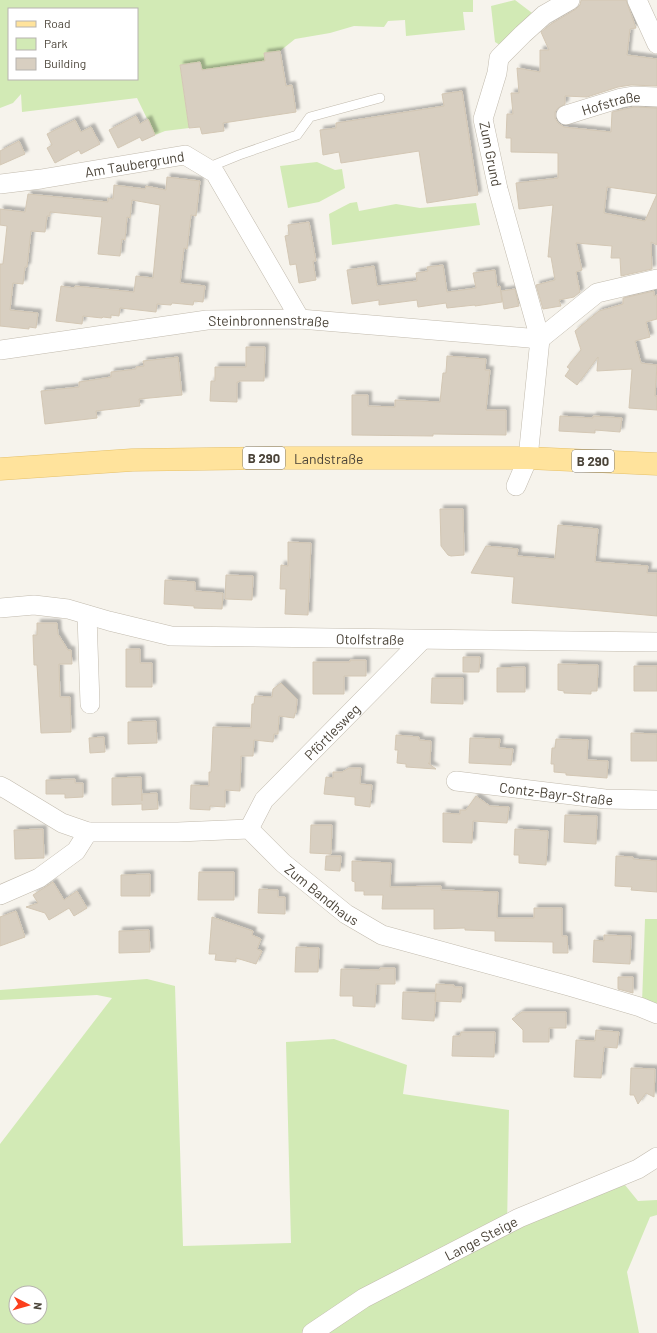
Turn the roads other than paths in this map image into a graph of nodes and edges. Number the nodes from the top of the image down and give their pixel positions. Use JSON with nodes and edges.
{"nodes":[{"id":1,"x":570,"y":0,"type":"edge"},
{"id":2,"x":637,"y":0,"type":"edge"},
{"id":3,"x":657,"y":44,"type":"edge"},
{"id":4,"x":657,"y":97,"type":"edge"},
{"id":5,"x":380,"y":98,"type":"dead end"},
{"id":6,"x":566,"y":114,"type":"dead end"},
{"id":7,"x":207,"y":168,"type":"junction"},
{"id":8,"x":0,"y":184,"type":"edge"},
{"id":9,"x":657,"y":279,"type":"edge"},
{"id":10,"x":300,"y":319,"type":"junction"},
{"id":11,"x":540,"y":339,"type":"junction"},
{"id":12,"x":0,"y":350,"type":"edge"},
{"id":13,"x":528,"y":458,"type":"junction"},
{"id":14,"x":657,"y":464,"type":"edge"},
{"id":15,"x":0,"y":468,"type":"edge"},
{"id":16,"x":516,"y":486,"type":"dead end"},
{"id":17,"x":0,"y":608,"type":"edge"},
{"id":18,"x":87,"y":615,"type":"junction"},
{"id":19,"x":422,"y":640,"type":"junction"},
{"id":20,"x":657,"y":642,"type":"edge"},
{"id":21,"x":90,"y":704,"type":"dead end"},
{"id":22,"x":456,"y":781,"type":"dead end"},
{"id":23,"x":0,"y":786,"type":"edge"},
{"id":24,"x":657,"y":800,"type":"edge"},
{"id":25,"x":249,"y":829,"type":"junction"},
{"id":26,"x":88,"y":832,"type":"junction"},
{"id":27,"x":0,"y":895,"type":"edge"},
{"id":28,"x":657,"y":1014,"type":"edge"},
{"id":29,"x":657,"y":1157,"type":"edge"},
{"id":30,"x":312,"y":1333,"type":"edge"}],
"edges":[{"from":1,"to":11,"type":"street","name":"Zum Grund"},
{"from":2,"to":3,"type":"street"},
{"from":4,"to":6,"type":"street","name":"Hofstraße"},
{"from":5,"to":7,"type":"lane"},
{"from":7,"to":8,"type":"street","name":"Am Taubergrund"},
{"from":7,"to":10,"type":"street","name":"Am Taubergrund"},
{"from":9,"to":11,"type":"street"},
{"from":10,"to":11,"type":"street","name":"Steinbronnenstraße"},
{"from":10,"to":12,"type":"street","name":"Steinbronnenstraße"},
{"from":11,"to":13,"type":"street"},
{"from":13,"to":14,"type":"main road","name":"Landstraße","number":"B 290"},
{"from":13,"to":15,"type":"main road","name":"Landstraße","number":"B 290"},
{"from":13,"to":16,"type":"street"},
{"from":17,"to":18,"type":"street","name":"Otolfstraße"},
{"from":18,"to":19,"type":"street","name":"Otolfstraße"},
{"from":18,"to":21,"type":"street"},
{"from":19,"to":20,"type":"street","name":"Otolfstraße"},
{"from":19,"to":25,"type":"street","name":"Pförtlesweg"},
{"from":22,"to":24,"type":"street","name":"Contz-Bayr-Straße"},
{"from":23,"to":26,"type":"street"},
{"from":25,"to":26,"type":"street"},
{"from":25,"to":28,"type":"street","name":"Zum Bandhaus"},
{"from":26,"to":27,"type":"street"},
{"from":29,"to":30,"type":"street","name":"Lange Steige"}]}
